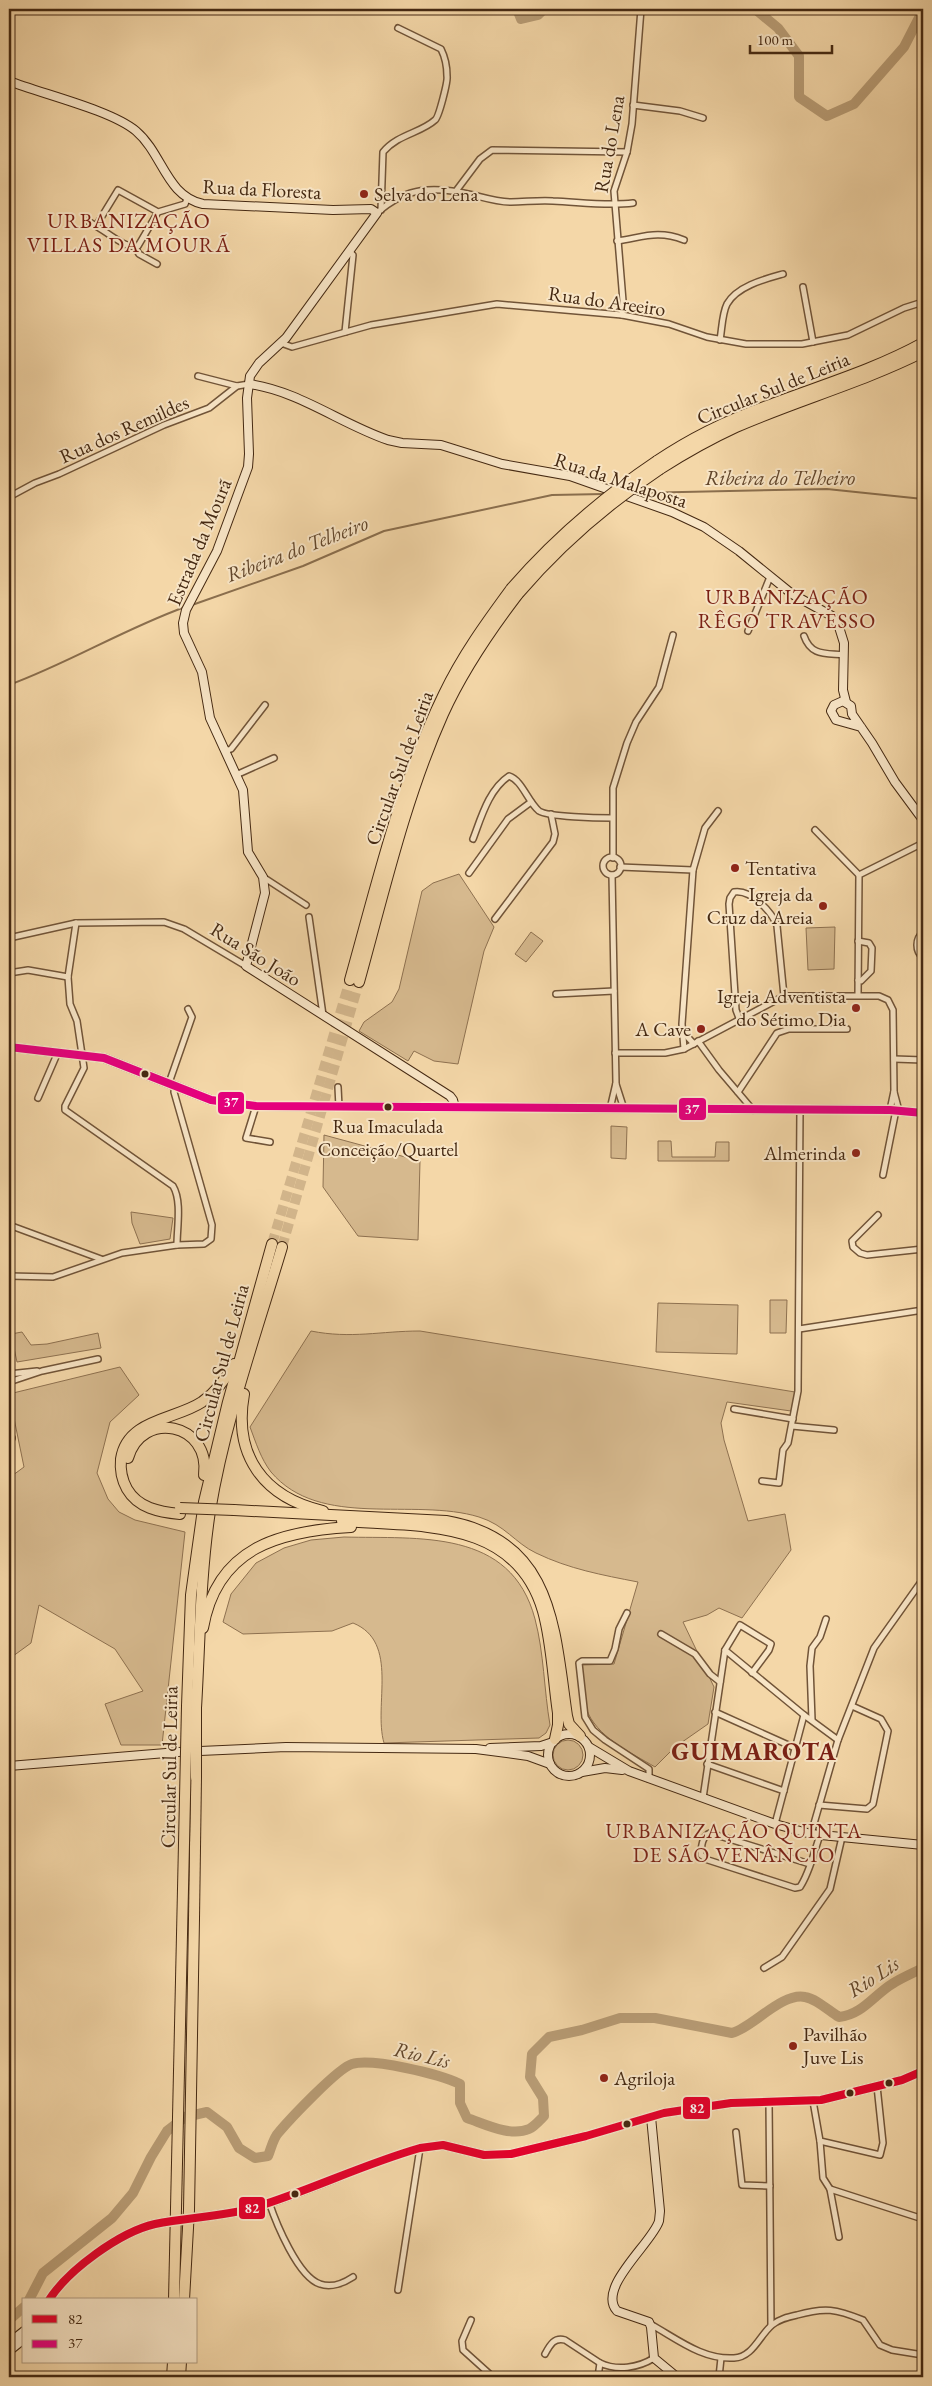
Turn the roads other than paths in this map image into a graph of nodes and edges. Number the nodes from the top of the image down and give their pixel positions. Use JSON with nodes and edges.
{"nodes":[{"id":1,"x":641,"y":9,"type":"edge"},
{"id":2,"x":398,"y":28,"type":"dead end"},
{"id":3,"x":9,"y":81,"type":"edge"},
{"id":4,"x":633,"y":105,"type":"junction"},
{"id":5,"x":704,"y":118,"type":"dead end"},
{"id":6,"x":627,"y":152,"type":"junction"},
{"id":7,"x":456,"y":191,"type":"junction"},
{"id":8,"x":187,"y":199,"type":"junction"},
{"id":9,"x":633,"y":203,"type":"dead end"},
{"id":10,"x":614,"y":205,"type":"junction"},
{"id":11,"x":379,"y":211,"type":"junction"},
{"id":12,"x":158,"y":212,"type":"junction"},
{"id":13,"x":86,"y":220,"type":"dead end"},
{"id":14,"x":96,"y":226,"type":"junction"},
{"id":15,"x":617,"y":240,"type":"junction"},
{"id":16,"x":684,"y":240,"type":"dead end"},
{"id":17,"x":135,"y":247,"type":"junction"},
{"id":18,"x":350,"y":252,"type":"junction"},
{"id":19,"x":156,"y":264,"type":"dead end"},
{"id":20,"x":783,"y":274,"type":"dead end"},
{"id":21,"x":803,"y":287,"type":"dead end"},
{"id":22,"x":923,"y":302,"type":"edge"},
{"id":23,"x":622,"y":315,"type":"junction"},
{"id":24,"x":345,"y":332,"type":"junction"},
{"id":25,"x":720,"y":340,"type":"junction"},
{"id":26,"x":812,"y":342,"type":"junction"},
{"id":27,"x":281,"y":343,"type":"junction"},
{"id":28,"x":923,"y":343,"type":"edge"},
{"id":29,"x":923,"y":352,"type":"edge"},
{"id":30,"x":198,"y":376,"type":"dead end"},
{"id":31,"x":248,"y":384,"type":"junction"},
{"id":32,"x":236,"y":386,"type":"junction"},
{"id":33,"x":658,"y":465,"type":"junction"},
{"id":34,"x":9,"y":497,"type":"edge"},
{"id":35,"x":770,"y":577,"type":"junction"},
{"id":36,"x":748,"y":630,"type":"dead end"},
{"id":37,"x":673,"y":635,"type":"dead end"},
{"id":38,"x":804,"y":636,"type":"dead end"},
{"id":39,"x":844,"y":655,"type":"junction"},
{"id":40,"x":843,"y":702,"type":"junction"},
{"id":41,"x":265,"y":705,"type":"dead end"},
{"id":42,"x":852,"y":714,"type":"junction"},
{"id":43,"x":845,"y":722,"type":"junction"},
{"id":44,"x":861,"y":727,"type":"junction"},
{"id":45,"x":226,"y":751,"type":"junction"},
{"id":46,"x":274,"y":758,"type":"dead end"},
{"id":47,"x":236,"y":775,"type":"junction"},
{"id":48,"x":531,"y":802,"type":"junction"},
{"id":49,"x":718,"y":811,"type":"dead end"},
{"id":50,"x":551,"y":814,"type":"junction"},
{"id":51,"x":612,"y":818,"type":"junction"},
{"id":52,"x":923,"y":820,"type":"edge"},
{"id":53,"x":815,"y":830,"type":"dead end"},
{"id":54,"x":473,"y":839,"type":"dead end"},
{"id":55,"x":923,"y":843,"type":"edge"},
{"id":56,"x":613,"y":858,"type":"junction"},
{"id":57,"x":620,"y":867,"type":"junction"},
{"id":58,"x":692,"y":870,"type":"junction"},
{"id":59,"x":469,"y":873,"type":"dead end"},
{"id":60,"x":612,"y":875,"type":"junction"},
{"id":61,"x":858,"y":875,"type":"junction"},
{"id":62,"x":263,"y":877,"type":"junction"},
{"id":63,"x":306,"y":905,"type":"dead end"},
{"id":64,"x":309,"y":917,"type":"dead end"},
{"id":65,"x":495,"y":919,"type":"dead end"},
{"id":66,"x":76,"y":923,"type":"junction"},
{"id":67,"x":923,"y":932,"type":"edge"},
{"id":68,"x":9,"y":938,"type":"edge"},
{"id":69,"x":858,"y":942,"type":"junction"},
{"id":70,"x":923,"y":958,"type":"edge"},
{"id":71,"x":246,"y":966,"type":"junction"},
{"id":72,"x":9,"y":973,"type":"edge"},
{"id":73,"x":68,"y":977,"type":"junction"},
{"id":74,"x":858,"y":980,"type":"junction"},
{"id":75,"x":354,"y":981,"type":"tunnel mouth"},
{"id":76,"x":614,"y":991,"type":"junction"},
{"id":77,"x":556,"y":994,"type":"dead end"},
{"id":78,"x":858,"y":995,"type":"junction"},
{"id":79,"x":784,"y":996,"type":"junction"},
{"id":80,"x":188,"y":1009,"type":"dead end"},
{"id":81,"x":323,"y":1016,"type":"junction"},
{"id":82,"x":739,"y":1018,"type":"junction"},
{"id":83,"x":847,"y":1029,"type":"dead end"},
{"id":84,"x":682,"y":1031,"type":"junction"},
{"id":85,"x":696,"y":1043,"type":"junction"},
{"id":86,"x":9,"y":1047,"type":"edge"},
{"id":87,"x":684,"y":1049,"type":"junction"},
{"id":88,"x":58,"y":1051,"type":"junction"},
{"id":89,"x":615,"y":1053,"type":"junction"},
{"id":90,"x":83,"y":1054,"type":"junction"},
{"id":91,"x":894,"y":1059,"type":"junction"},
{"id":92,"x":923,"y":1060,"type":"edge"},
{"id":93,"x":616,"y":1083,"type":"junction"},
{"id":94,"x":172,"y":1084,"type":"junction"},
{"id":95,"x":338,"y":1087,"type":"dead end"},
{"id":96,"x":894,"y":1091,"type":"junction"},
{"id":97,"x":738,"y":1092,"type":"junction"},
{"id":98,"x":38,"y":1098,"type":"dead end"},
{"id":99,"x":256,"y":1106,"type":"junction"},
{"id":100,"x":339,"y":1107,"type":"junction"},
{"id":101,"x":455,"y":1108,"type":"junction"},
{"id":102,"x":610,"y":1109,"type":"junction"},
{"id":103,"x":624,"y":1109,"type":"junction"},
{"id":104,"x":753,"y":1110,"type":"junction"},
{"id":105,"x":800,"y":1110,"type":"junction"},
{"id":106,"x":895,"y":1110,"type":"junction"},
{"id":107,"x":923,"y":1113,"type":"edge"},
{"id":108,"x":270,"y":1142,"type":"dead end"},
{"id":109,"x":882,"y":1175,"type":"dead end"},
{"id":110,"x":878,"y":1215,"type":"dead end"},
{"id":111,"x":9,"y":1225,"type":"edge"},
{"id":112,"x":272,"y":1244,"type":"tunnel mouth"},
{"id":113,"x":177,"y":1245,"type":"junction"},
{"id":114,"x":282,"y":1247,"type":"tunnel mouth"},
{"id":115,"x":923,"y":1249,"type":"edge"},
{"id":116,"x":101,"y":1259,"type":"junction"},
{"id":117,"x":9,"y":1276,"type":"edge"},
{"id":118,"x":923,"y":1310,"type":"edge"},
{"id":119,"x":248,"y":1325,"type":"junction"},
{"id":120,"x":799,"y":1329,"type":"junction"},
{"id":121,"x":98,"y":1359,"type":"dead end"},
{"id":122,"x":249,"y":1359,"type":"junction"},
{"id":123,"x":42,"y":1371,"type":"junction"},
{"id":124,"x":9,"y":1374,"type":"edge"},
{"id":125,"x":9,"y":1382,"type":"edge"},
{"id":126,"x":734,"y":1409,"type":"dead end"},
{"id":127,"x":792,"y":1422,"type":"junction"},
{"id":128,"x":834,"y":1430,"type":"dead end"},
{"id":129,"x":762,"y":1481,"type":"dead end"},
{"id":130,"x":204,"y":1502,"type":"junction"},
{"id":131,"x":180,"y":1511,"type":"junction"},
{"id":132,"x":233,"y":1513,"type":"junction"},
{"id":133,"x":342,"y":1515,"type":"junction"},
{"id":134,"x":381,"y":1525,"type":"junction"},
{"id":135,"x":923,"y":1579,"type":"edge"},
{"id":136,"x":627,"y":1613,"type":"dead end"},
{"id":137,"x":826,"y":1619,"type":"dead end"},
{"id":138,"x":661,"y":1634,"type":"dead end"},
{"id":139,"x":725,"y":1650,"type":"junction"},
{"id":140,"x":199,"y":1658,"type":"junction"},
{"id":141,"x":752,"y":1673,"type":"junction"},
{"id":142,"x":720,"y":1682,"type":"junction"},
{"id":143,"x":852,"y":1706,"type":"junction"},
{"id":144,"x":192,"y":1707,"type":"junction"},
{"id":145,"x":715,"y":1712,"type":"junction"},
{"id":146,"x":804,"y":1716,"type":"junction"},
{"id":147,"x":812,"y":1720,"type":"junction"},
{"id":148,"x":580,"y":1736,"type":"junction"},
{"id":149,"x":838,"y":1740,"type":"junction"},
{"id":150,"x":554,"y":1741,"type":"junction"},
{"id":151,"x":589,"y":1748,"type":"junction"},
{"id":152,"x":795,"y":1748,"type":"junction"},
{"id":153,"x":476,"y":1749,"type":"junction"},
{"id":154,"x":550,"y":1764,"type":"junction"},
{"id":155,"x":707,"y":1764,"type":"junction"},
{"id":156,"x":9,"y":1766,"type":"edge"},
{"id":157,"x":629,"y":1771,"type":"junction"},
{"id":158,"x":580,"y":1773,"type":"junction"},
{"id":159,"x":649,"y":1779,"type":"junction"},
{"id":160,"x":784,"y":1791,"type":"junction"},
{"id":161,"x":703,"y":1798,"type":"junction"},
{"id":162,"x":818,"y":1805,"type":"junction"},
{"id":163,"x":776,"y":1824,"type":"junction"},
{"id":164,"x":811,"y":1834,"type":"junction"},
{"id":165,"x":820,"y":1835,"type":"junction"},
{"id":166,"x":842,"y":1837,"type":"junction"},
{"id":167,"x":923,"y":1845,"type":"edge"},
{"id":168,"x":810,"y":1864,"type":"junction"},
{"id":169,"x":764,"y":1968,"type":"dead end"},
{"id":170,"x":923,"y":2071,"type":"edge"},
{"id":171,"x":877,"y":2086,"type":"junction"},
{"id":172,"x":813,"y":2101,"type":"junction"},
{"id":173,"x":769,"y":2102,"type":"junction"},
{"id":174,"x":651,"y":2117,"type":"junction"},
{"id":175,"x":736,"y":2132,"type":"dead end"},
{"id":176,"x":820,"y":2141,"type":"junction"},
{"id":177,"x":420,"y":2148,"type":"junction"},
{"id":178,"x":770,"y":2186,"type":"junction"},
{"id":179,"x":830,"y":2189,"type":"junction"},
{"id":180,"x":269,"y":2202,"type":"junction"},
{"id":181,"x":923,"y":2218,"type":"edge"},
{"id":182,"x":839,"y":2237,"type":"dead end"},
{"id":183,"x":353,"y":2277,"type":"dead end"},
{"id":184,"x":398,"y":2290,"type":"dead end"},
{"id":185,"x":50,"y":2298,"type":"edge"},
{"id":186,"x":174,"y":2298,"type":"edge"},
{"id":187,"x":184,"y":2298,"type":"edge"},
{"id":188,"x":471,"y":2320,"type":"dead end"},
{"id":189,"x":650,"y":2324,"type":"junction"},
{"id":190,"x":771,"y":2325,"type":"junction"},
{"id":191,"x":22,"y":2333,"type":"edge"},
{"id":192,"x":22,"y":2341,"type":"edge"},
{"id":193,"x":9,"y":2343,"type":"edge"},
{"id":194,"x":9,"y":2351,"type":"edge"},
{"id":195,"x":545,"y":2354,"type":"dead end"},
{"id":196,"x":923,"y":2355,"type":"edge"},
{"id":197,"x":654,"y":2358,"type":"junction"},
{"id":198,"x":721,"y":2358,"type":"junction"},
{"id":199,"x":600,"y":2363,"type":"junction"},
{"id":200,"x":173,"y":2364,"type":"edge"},
{"id":201,"x":181,"y":2364,"type":"edge"},
{"id":202,"x":172,"y":2377,"type":"edge"},
{"id":203,"x":180,"y":2377,"type":"edge"},
{"id":204,"x":493,"y":2377,"type":"edge"},
{"id":205,"x":598,"y":2377,"type":"edge"},
{"id":206,"x":677,"y":2377,"type":"edge"},
{"id":207,"x":719,"y":2377,"type":"edge"}],
"edges":[{"from":1,"to":4,"type":"street","name":"Rua do Lena"},
{"from":2,"to":11,"type":"street"},
{"from":3,"to":8,"type":"main road","name":"Rua da Floresta"},
{"from":4,"to":5,"type":"street"},
{"from":4,"to":6,"type":"street","name":"Rua do Lena"},
{"from":6,"to":7,"type":"street"},
{"from":6,"to":10,"type":"street","name":"Rua do Lena"},
{"from":7,"to":10,"type":"street"},
{"from":7,"to":11,"type":"street"},
{"from":8,"to":11,"type":"main road","name":"Rua da Floresta"},
{"from":8,"to":12,"type":"street"},
{"from":9,"to":10,"type":"street"},
{"from":10,"to":15,"type":"street","name":"Rua do Lena"},
{"from":11,"to":18,"type":"main road"},
{"from":12,"to":14,"type":"street"},
{"from":12,"to":17,"type":"street"},
{"from":13,"to":14,"type":"street"},
{"from":14,"to":17,"type":"street"},
{"from":15,"to":16,"type":"street"},
{"from":15,"to":23,"type":"street","name":"Rua do Lena"},
{"from":17,"to":19,"type":"street"},
{"from":18,"to":24,"type":"street"},
{"from":18,"to":27,"type":"main road"},
{"from":20,"to":25,"type":"street"},
{"from":21,"to":26,"type":"street"},
{"from":22,"to":26,"type":"street","name":"Rua do Areeiro"},
{"from":23,"to":24,"type":"street","name":"Rua do Areeiro"},
{"from":23,"to":25,"type":"street","name":"Rua do Areeiro"},
{"from":24,"to":27,"type":"street","name":"Rua do Areeiro"},
{"from":25,"to":26,"type":"street","name":"Rua do Areeiro"},
{"from":27,"to":31,"type":"main road"},
{"from":28,"to":33,"type":"highway","name":"Circular Sul de Leiria"},
{"from":29,"to":33,"type":"highway","name":"Circular Sul de Leiria"},
{"from":30,"to":32,"type":"street"},
{"from":31,"to":32,"type":"street","name":"Rua dos Remildes"},
{"from":31,"to":35,"type":"main road","name":"Rua da Malaposta"},
{"from":31,"to":45,"type":"main road","name":"Estrada da Mourã"},
{"from":32,"to":34,"type":"street","name":"Rua dos Remildes"},
{"from":33,"to":75,"type":"highway","name":"Circular Sul de Leiria","bridge":true},
{"from":35,"to":36,"type":"street"},
{"from":35,"to":39,"type":"main road","name":"Rua da Malaposta"},
{"from":37,"to":51,"type":"street"},
{"from":38,"to":39,"type":"street"},
{"from":39,"to":40,"type":"main road","name":"Rua da Malaposta"},
{"from":40,"to":42,"type":"main road","name":"Rua da Malaposta"},
{"from":40,"to":43,"type":"main road","name":"Rua da Malaposta"},
{"from":41,"to":45,"type":"street"},
{"from":42,"to":43,"type":"main road"},
{"from":42,"to":44,"type":"main road","name":"Rua da Malaposta"},
{"from":43,"to":44,"type":"main road"},
{"from":44,"to":52,"type":"main road","name":"Rua da Malaposta"},
{"from":45,"to":47,"type":"main road","name":"Estrada da Mourã"},
{"from":46,"to":47,"type":"street"},
{"from":47,"to":62,"type":"main road","name":"Estrada da Mourã"},
{"from":48,"to":50,"type":"street"},
{"from":48,"to":54,"type":"street"},
{"from":48,"to":59,"type":"street"},
{"from":49,"to":58,"type":"street"},
{"from":50,"to":51,"type":"street"},
{"from":50,"to":65,"type":"street"},
{"from":51,"to":56,"type":"street"},
{"from":53,"to":61,"type":"street"},
{"from":55,"to":61,"type":"street"},
{"from":56,"to":57,"type":"street"},
{"from":56,"to":60,"type":"street"},
{"from":57,"to":58,"type":"street"},
{"from":57,"to":60,"type":"street"},
{"from":58,"to":84,"type":"street"},
{"from":60,"to":76,"type":"street"},
{"from":61,"to":69,"type":"street"},
{"from":62,"to":63,"type":"street"},
{"from":62,"to":71,"type":"main road"},
{"from":64,"to":81,"type":"street"},
{"from":66,"to":68,"type":"street","name":"Rua São João"},
{"from":66,"to":71,"type":"street","name":"Rua São João"},
{"from":66,"to":73,"type":"street"},
{"from":67,"to":70,"type":"street"},
{"from":69,"to":74,"type":"street"},
{"from":69,"to":74,"type":"street"},
{"from":71,"to":81,"type":"main road","name":"Rua São João"},
{"from":72,"to":73,"type":"street"},
{"from":73,"to":90,"type":"street"},
{"from":74,"to":78,"type":"street"},
{"from":76,"to":77,"type":"street"},
{"from":76,"to":89,"type":"street"},
{"from":78,"to":79,"type":"street"},
{"from":78,"to":91,"type":"street"},
{"from":79,"to":82,"type":"street"},
{"from":79,"to":82,"type":"street"},
{"from":80,"to":94,"type":"street"},
{"from":81,"to":101,"type":"main road","name":"Rua São João"},
{"from":82,"to":85,"type":"street"},
{"from":83,"to":97,"type":"street"},
{"from":84,"to":85,"type":"street"},
{"from":84,"to":87,"type":"street"},
{"from":85,"to":87,"type":"street"},
{"from":85,"to":97,"type":"street"},
{"from":86,"to":88,"type":"main road"},
{"from":87,"to":89,"type":"street"},
{"from":88,"to":90,"type":"main road"},
{"from":88,"to":98,"type":"street"},
{"from":89,"to":93,"type":"street"},
{"from":90,"to":94,"type":"main road"},
{"from":90,"to":113,"type":"street"},
{"from":91,"to":92,"type":"street"},
{"from":91,"to":96,"type":"street"},
{"from":93,"to":102,"type":"street"},
{"from":93,"to":103,"type":"street"},
{"from":94,"to":99,"type":"main road"},
{"from":94,"to":113,"type":"street"},
{"from":95,"to":100,"type":"street"},
{"from":96,"to":106,"type":"street"},
{"from":96,"to":106,"type":"street"},
{"from":97,"to":104,"type":"street"},
{"from":99,"to":100,"type":"main road"},
{"from":99,"to":108,"type":"street"},
{"from":100,"to":101,"type":"main road"},
{"from":101,"to":102,"type":"main road"},
{"from":102,"to":103,"type":"main road"},
{"from":103,"to":104,"type":"main road"},
{"from":104,"to":105,"type":"main road"},
{"from":105,"to":106,"type":"main road"},
{"from":105,"to":120,"type":"street"},
{"from":106,"to":107,"type":"main road"},
{"from":106,"to":109,"type":"street"},
{"from":110,"to":115,"type":"street"},
{"from":111,"to":116,"type":"street"},
{"from":112,"to":119,"type":"highway","name":"Circular Sul de Leiria"},
{"from":113,"to":116,"type":"street"},
{"from":114,"to":122,"type":"highway","name":"Circular Sul de Leiria"},
{"from":116,"to":117,"type":"street"},
{"from":118,"to":120,"type":"street"},
{"from":119,"to":130,"type":"highway","name":"Circular Sul de Leiria"},
{"from":119,"to":131,"type":"highway"},
{"from":120,"to":127,"type":"street"},
{"from":121,"to":123,"type":"street"},
{"from":122,"to":133,"type":"highway"},
{"from":122,"to":140,"type":"highway","name":"Circular Sul de Leiria"},
{"from":123,"to":124,"type":"street"},
{"from":123,"to":125,"type":"street"},
{"from":126,"to":127,"type":"street"},
{"from":127,"to":128,"type":"street"},
{"from":127,"to":129,"type":"street"},
{"from":130,"to":131,"type":"highway"},
{"from":130,"to":144,"type":"highway","name":"Circular Sul de Leiria"},
{"from":131,"to":132,"type":"highway","bridge":true},
{"from":132,"to":133,"type":"highway"},
{"from":132,"to":134,"type":"highway"},
{"from":133,"to":148,"type":"highway"},
{"from":134,"to":140,"type":"highway"},
{"from":134,"to":150,"type":"highway"},
{"from":135,"to":143,"type":"street"},
{"from":136,"to":159,"type":"street"},
{"from":137,"to":147,"type":"street"},
{"from":138,"to":142,"type":"street"},
{"from":139,"to":141,"type":"street"},
{"from":139,"to":141,"type":"street"},
{"from":139,"to":142,"type":"street"},
{"from":140,"to":144,"type":"highway","name":"Circular Sul de Leiria"},
{"from":141,"to":146,"type":"street"},
{"from":142,"to":145,"type":"street"},
{"from":143,"to":149,"type":"street"},
{"from":143,"to":162,"type":"street"},
{"from":144,"to":186,"type":"highway","name":"Circular Sul de Leiria","bridge":true},
{"from":144,"to":187,"type":"highway","name":"Circular Sul de Leiria","bridge":true},
{"from":145,"to":152,"type":"street"},
{"from":145,"to":155,"type":"street"},
{"from":146,"to":147,"type":"street"},
{"from":146,"to":152,"type":"street"},
{"from":147,"to":149,"type":"street"},
{"from":148,"to":150,"type":"main road"},
{"from":148,"to":151,"type":"main road"},
{"from":149,"to":162,"type":"street"},
{"from":150,"to":153,"type":"main road"},
{"from":150,"to":154,"type":"main road"},
{"from":151,"to":157,"type":"main road"},
{"from":151,"to":158,"type":"main road"},
{"from":152,"to":160,"type":"street"},
{"from":153,"to":154,"type":"main road"},
{"from":153,"to":156,"type":"main road"},
{"from":154,"to":158,"type":"main road"},
{"from":155,"to":160,"type":"street"},
{"from":155,"to":161,"type":"street"},
{"from":157,"to":158,"type":"main road"},
{"from":157,"to":159,"type":"main road"},
{"from":159,"to":161,"type":"main road"},
{"from":160,"to":163,"type":"street"},
{"from":161,"to":163,"type":"main road"},
{"from":162,"to":164,"type":"street"},
{"from":163,"to":164,"type":"main road"},
{"from":164,"to":165,"type":"main road"},
{"from":165,"to":166,"type":"main road"},
{"from":165,"to":168,"type":"street"},
{"from":166,"to":167,"type":"main road"},
{"from":166,"to":169,"type":"street"},
{"from":168,"to":168,"type":"street"},
{"from":170,"to":171,"type":"main road"},
{"from":171,"to":172,"type":"main road"},
{"from":171,"to":176,"type":"street"},
{"from":172,"to":173,"type":"main road"},
{"from":172,"to":176,"type":"street"},
{"from":173,"to":174,"type":"main road"},
{"from":173,"to":178,"type":"street"},
{"from":174,"to":177,"type":"main road"},
{"from":174,"to":189,"type":"main road"},
{"from":175,"to":178,"type":"street"},
{"from":176,"to":179,"type":"street"},
{"from":177,"to":180,"type":"main road"},
{"from":177,"to":184,"type":"street"},
{"from":178,"to":190,"type":"street"},
{"from":179,"to":181,"type":"street"},
{"from":179,"to":182,"type":"street"},
{"from":180,"to":183,"type":"street"},
{"from":180,"to":185,"type":"main road"},
{"from":188,"to":204,"type":"street"},
{"from":189,"to":197,"type":"main road"},
{"from":189,"to":198,"type":"street"},
{"from":190,"to":196,"type":"street"},
{"from":190,"to":198,"type":"street"},
{"from":191,"to":193,"type":"main road"},
{"from":192,"to":194,"type":"main road"},
{"from":195,"to":199,"type":"street"},
{"from":197,"to":199,"type":"street"},
{"from":197,"to":206,"type":"main road"},
{"from":198,"to":207,"type":"street"},
{"from":199,"to":205,"type":"street"},
{"from":200,"to":202,"type":"highway"},
{"from":201,"to":203,"type":"highway"}]}
